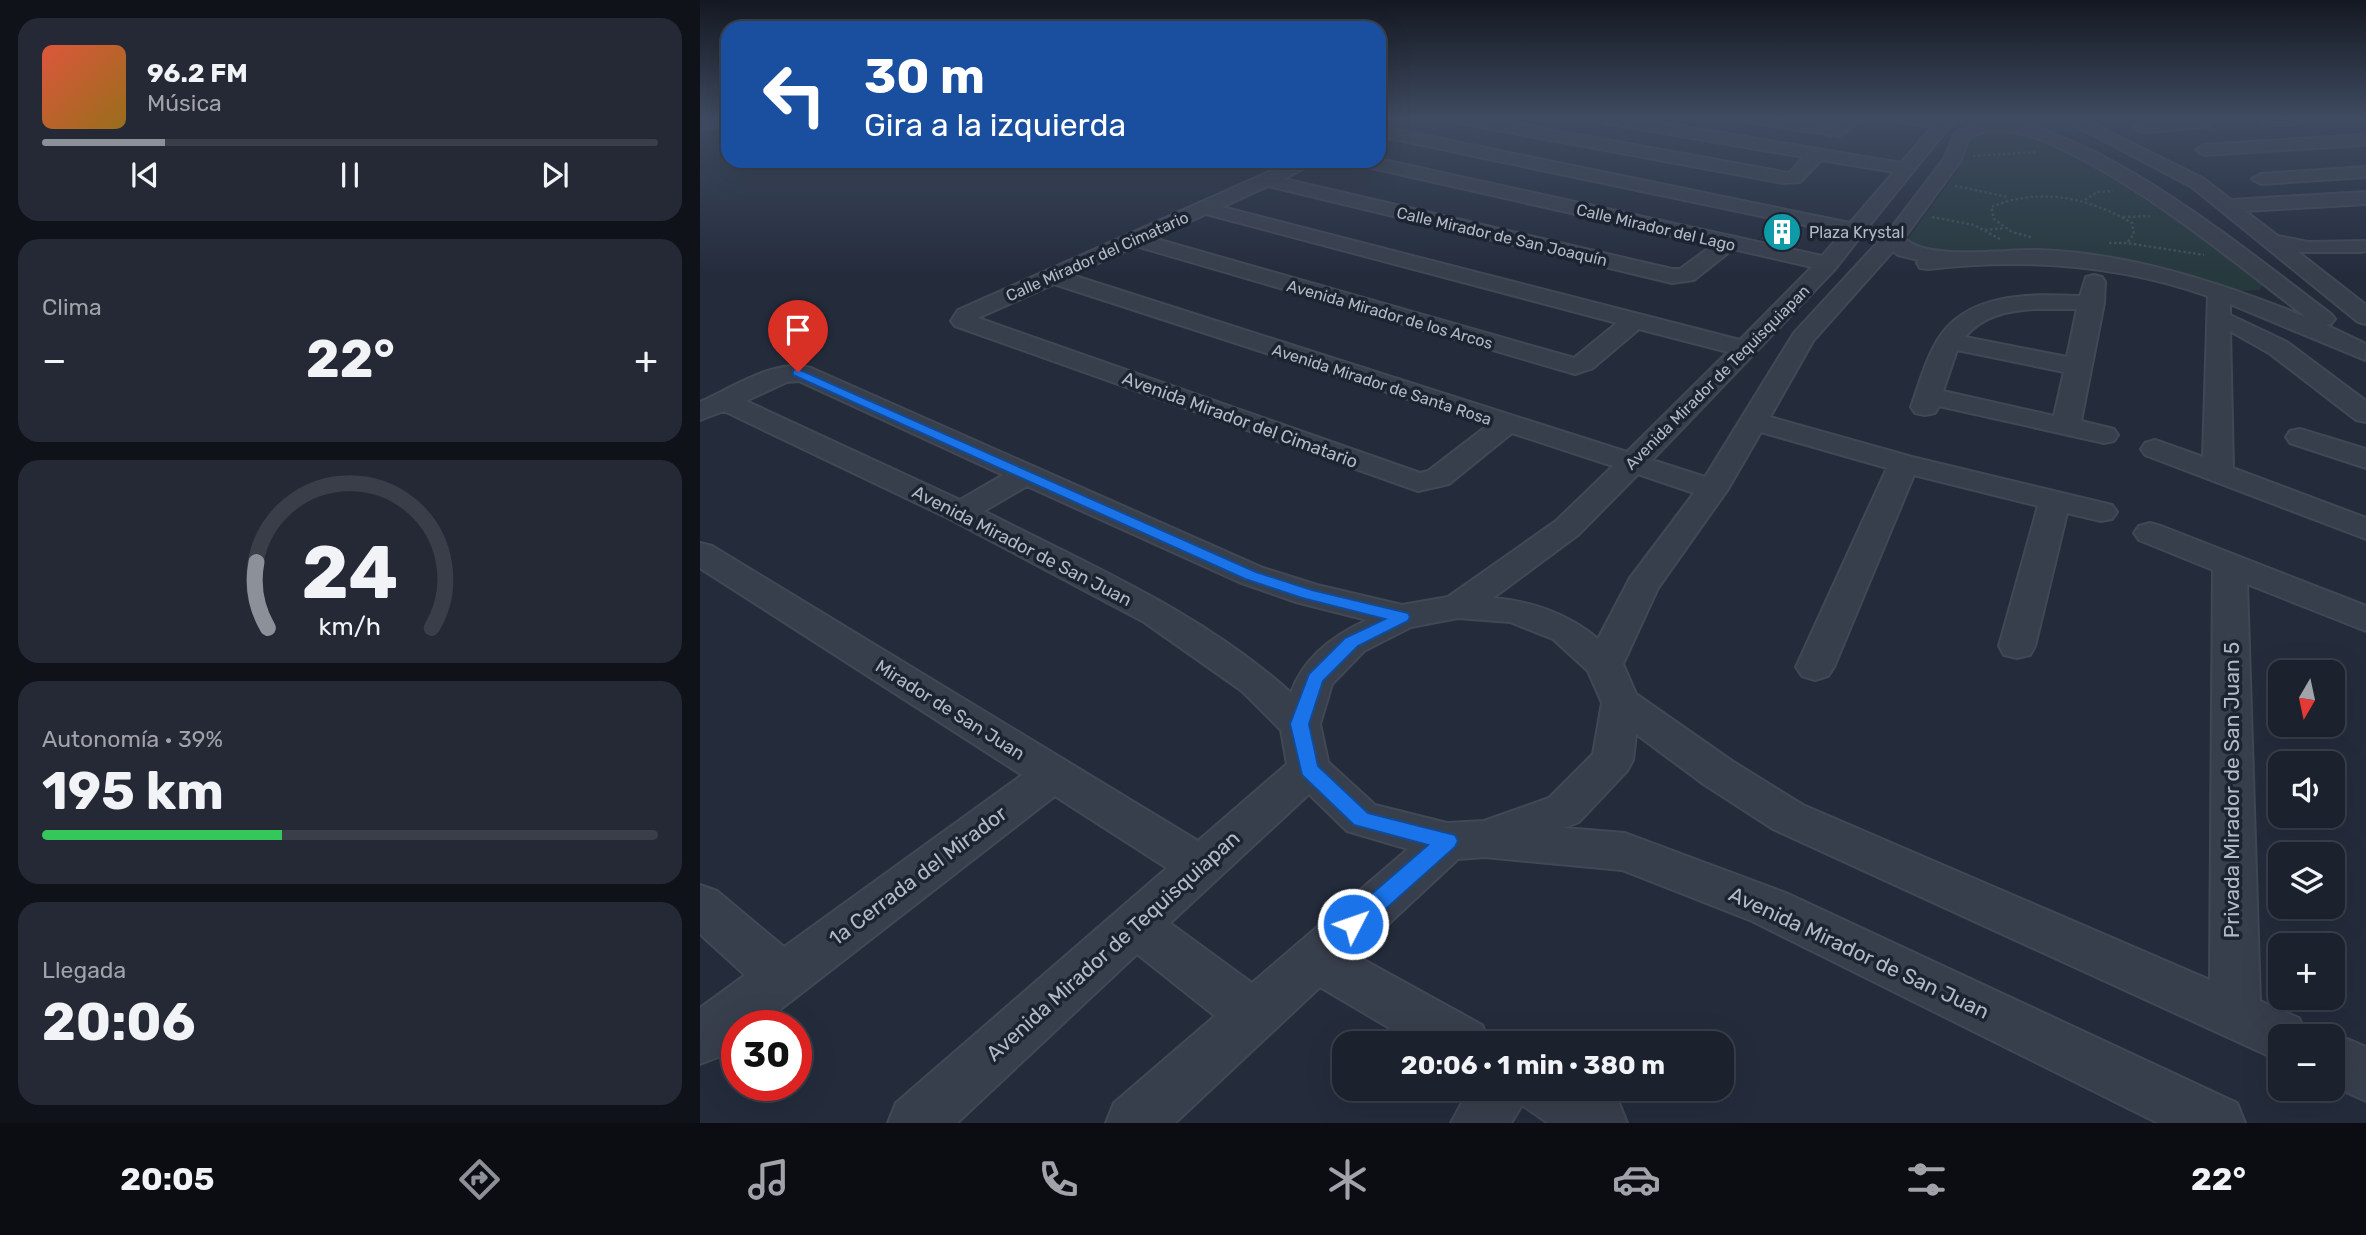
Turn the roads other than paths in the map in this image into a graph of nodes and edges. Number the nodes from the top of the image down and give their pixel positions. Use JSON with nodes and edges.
{"nodes":[{"id":1,"x":1288,"y":170,"type":"edge"},
{"id":2,"x":1405,"y":170,"type":"edge"},
{"id":3,"x":1571,"y":170,"type":"edge"},
{"id":4,"x":1742,"y":170,"type":"edge"},
{"id":5,"x":1801,"y":170,"type":"edge"},
{"id":6,"x":1905,"y":170,"type":"edge"},
{"id":7,"x":1944,"y":170,"type":"edge"},
{"id":8,"x":2114,"y":170,"type":"edge"},
{"id":9,"x":2220,"y":170,"type":"edge"},
{"id":10,"x":2318,"y":170,"type":"edge"},
{"id":11,"x":2366,"y":173,"type":"edge"},
{"id":12,"x":1267,"y":180,"type":"junction"},
{"id":13,"x":2366,"y":198,"type":"edge"},
{"id":14,"x":2230,"y":206,"type":"junction"},
{"id":15,"x":1204,"y":208,"type":"junction"},
{"id":16,"x":2329,"y":222,"type":"dead end"},
{"id":17,"x":1854,"y":230,"type":"junction"},
{"id":18,"x":1893,"y":238,"type":"junction"},
{"id":19,"x":1134,"y":239,"type":"junction"},
{"id":20,"x":1728,"y":243,"type":"junction"},
{"id":21,"x":2365,"y":249,"type":"edge"},
{"id":22,"x":2306,"y":253,"type":"junction"},
{"id":23,"x":1947,"y":259,"type":"junction"},
{"id":24,"x":2065,"y":260,"type":"junction"},
{"id":25,"x":1827,"y":264,"type":"junction"},
{"id":26,"x":2121,"y":267,"type":"junction"},
{"id":27,"x":1052,"y":276,"type":"junction"},
{"id":28,"x":2278,"y":284,"type":"junction"},
{"id":29,"x":1849,"y":289,"type":"junction"},
{"id":30,"x":2092,"y":300,"type":"junction"},
{"id":31,"x":2218,"y":302,"type":"junction"},
{"id":32,"x":2366,"y":317,"type":"edge"},
{"id":33,"x":963,"y":319,"type":"joint"},
{"id":34,"x":1634,"y":321,"type":"junction"},
{"id":35,"x":1949,"y":341,"type":"junction"},
{"id":36,"x":1744,"y":349,"type":"junction"},
{"id":37,"x":2366,"y":353,"type":"edge"},
{"id":38,"x":2079,"y":367,"type":"junction"},
{"id":39,"x":712,"y":406,"type":"edge"},
{"id":40,"x":2360,"y":410,"type":"edge"},
{"id":41,"x":1752,"y":421,"type":"junction"},
{"id":42,"x":1507,"y":424,"type":"junction"},
{"id":43,"x":2066,"y":426,"type":"junction"},
{"id":44,"x":2104,"y":435,"type":"dead end"},
{"id":45,"x":2300,"y":437,"type":"dead end"},
{"id":46,"x":2155,"y":449,"type":"dead end"},
{"id":47,"x":2361,"y":457,"type":"edge"},
{"id":48,"x":1631,"y":464,"type":"junction"},
{"id":49,"x":1904,"y":464,"type":"junction"},
{"id":50,"x":2218,"y":472,"type":"junction"},
{"id":51,"x":1024,"y":475,"type":"junction"},
{"id":52,"x":1713,"y":489,"type":"junction"},
{"id":53,"x":2055,"y":499,"type":"junction"},
{"id":54,"x":961,"y":512,"type":"junction"},
{"id":55,"x":2101,"y":512,"type":"dead end"},
{"id":56,"x":2366,"y":528,"type":"edge"},
{"id":57,"x":2150,"y":533,"type":"dead end"},
{"id":58,"x":700,"y":553,"type":"edge"},
{"id":59,"x":2230,"y":564,"type":"junction"},
{"id":60,"x":1458,"y":607,"type":"junction"},
{"id":61,"x":1402,"y":617,"type":"junction"},
{"id":62,"x":2366,"y":619,"type":"edge"},
{"id":63,"x":2017,"y":646,"type":"dead end"},
{"id":64,"x":1815,"y":667,"type":"dead end"},
{"id":65,"x":1612,"y":683,"type":"junction"},
{"id":66,"x":1300,"y":724,"type":"junction"},
{"id":67,"x":1309,"y":769,"type":"junction"},
{"id":68,"x":1053,"y":774,"type":"junction"},
{"id":69,"x":1466,"y":840,"type":"junction"},
{"id":70,"x":1201,"y":866,"type":"junction"},
{"id":71,"x":700,"y":905,"type":"edge"},
{"id":72,"x":1137,"y":926,"type":"junction"},
{"id":73,"x":1315,"y":958,"type":"junction"},
{"id":74,"x":783,"y":977,"type":"junction"},
{"id":75,"x":1254,"y":1015,"type":"junction"},
{"id":76,"x":2235,"y":1016,"type":"junction"},
{"id":77,"x":2268,"y":1030,"type":"edge"},
{"id":78,"x":1443,"y":1031,"type":"edge"},
{"id":79,"x":700,"y":1039,"type":"edge"},
{"id":80,"x":2345,"y":1064,"type":"edge"},
{"id":81,"x":2366,"y":1074,"type":"edge"},
{"id":82,"x":1493,"y":1101,"type":"edge"},
{"id":83,"x":1563,"y":1101,"type":"edge"},
{"id":84,"x":916,"y":1123,"type":"edge"},
{"id":85,"x":1134,"y":1123,"type":"edge"},
{"id":86,"x":1479,"y":1123,"type":"edge"},
{"id":87,"x":1599,"y":1123,"type":"edge"},
{"id":88,"x":2217,"y":1123,"type":"edge"}],
"edges":[{"from":1,"to":12,"type":"street","name":"Calle Mirador del Cimatario"},
{"from":2,"to":20,"type":"street","name":"Calle Mirador del Lago"},
{"from":3,"to":17,"type":"street"},
{"from":4,"to":5,"type":"street"},
{"from":6,"to":17,"type":"street","name":"Avenida Mirador de Tequisquiapan"},
{"from":7,"to":18,"type":"street","name":"Avenida Mirador de Tequisquiapan"},
{"from":8,"to":28,"type":"street"},
{"from":9,"to":14,"type":"street"},
{"from":10,"to":11,"type":"street"},
{"from":12,"to":15,"type":"street","name":"Calle Mirador del Cimatario"},
{"from":12,"to":20,"type":"street","name":"Calle Mirador de San Joaquín"},
{"from":13,"to":14,"type":"street"},
{"from":14,"to":22,"type":"street"},
{"from":15,"to":19,"type":"street","name":"Calle Mirador del Cimatario"},
{"from":15,"to":34,"type":"street"},
{"from":16,"to":21,"type":"street"},
{"from":17,"to":18,"type":"street"},
{"from":17,"to":25,"type":"street","name":"Avenida Mirador de Tequisquiapan"},
{"from":18,"to":23,"type":"street"},
{"from":18,"to":29,"type":"street","name":"Avenida Mirador de Tequisquiapan"},
{"from":19,"to":27,"type":"street","name":"Calle Mirador del Cimatario"},
{"from":19,"to":34,"type":"street","name":"Avenida Mirador de los Arcos"},
{"from":20,"to":25,"type":"street","name":"Calle Mirador del Lago"},
{"from":21,"to":22,"type":"street"},
{"from":22,"to":32,"type":"street"},
{"from":23,"to":24,"type":"street"},
{"from":23,"to":29,"type":"street"},
{"from":24,"to":26,"type":"street"},
{"from":24,"to":30,"type":"street"},
{"from":25,"to":36,"type":"street","name":"Avenida Mirador de Tequisquiapan"},
{"from":26,"to":30,"type":"street"},
{"from":26,"to":31,"type":"street"},
{"from":27,"to":33,"type":"street","name":"Calle Mirador del Cimatario"},
{"from":27,"to":42,"type":"street","name":"Avenida Mirador de Santa Rosa"},
{"from":28,"to":31,"type":"street"},
{"from":28,"to":37,"type":"street"},
{"from":29,"to":41,"type":"street","name":"Avenida Mirador de Tequisquiapan"},
{"from":30,"to":35,"type":"street"},
{"from":30,"to":38,"type":"street"},
{"from":31,"to":37,"type":"street"},
{"from":31,"to":40,"type":"street"},
{"from":31,"to":50,"type":"street"},
{"from":33,"to":42,"type":"street","name":"Avenida Mirador del Cimatario"},
{"from":34,"to":36,"type":"street"},
{"from":35,"to":38,"type":"street"},
{"from":35,"to":43,"type":"street"},
{"from":36,"to":48,"type":"street","name":"Avenida Mirador de Tequisquiapan"},
{"from":38,"to":43,"type":"street"},
{"from":39,"to":51,"type":"street"},
{"from":39,"to":54,"type":"street","name":"Avenida Mirador de San Juan"},
{"from":40,"to":47,"type":"street"},
{"from":41,"to":49,"type":"street"},
{"from":41,"to":52,"type":"street","name":"Avenida Mirador de Tequisquiapan"},
{"from":42,"to":48,"type":"street","name":"Avenida Mirador de Santa Rosa"},
{"from":43,"to":44,"type":"street"},
{"from":45,"to":47,"type":"street"},
{"from":46,"to":50,"type":"street"},
{"from":48,"to":52,"type":"street","name":"Avenida Mirador de Santa Rosa"},
{"from":48,"to":60,"type":"street","name":"Avenida Mirador de Tequisquiapan"},
{"from":49,"to":53,"type":"street"},
{"from":49,"to":64,"type":"street"},
{"from":50,"to":56,"type":"street"},
{"from":51,"to":54,"type":"street"},
{"from":51,"to":61,"type":"street"},
{"from":52,"to":65,"type":"street","name":"Avenida Mirador de Tequisquiapan"},
{"from":53,"to":55,"type":"street"},
{"from":53,"to":63,"type":"street"},
{"from":54,"to":66,"type":"street","name":"Avenida Mirador de San Juan"},
{"from":57,"to":59,"type":"street"},
{"from":58,"to":68,"type":"street","name":"Mirador de San Juan"},
{"from":59,"to":62,"type":"street"},
{"from":59,"to":76,"type":"street","name":"Privada Mirador de San Juan 5"},
{"from":60,"to":61,"type":"street"},
{"from":60,"to":65,"type":"street"},
{"from":61,"to":66,"type":"street"},
{"from":65,"to":69,"type":"street","name":"Avenida Mirador de Tequisquiapan"},
{"from":65,"to":76,"type":"street"},
{"from":66,"to":67,"type":"street"},
{"from":67,"to":69,"type":"street","name":"Avenida Mirador de San Juan"},
{"from":67,"to":70,"type":"street","name":"Avenida Mirador de Tequisquiapan"},
{"from":68,"to":70,"type":"street","name":"Mirador de San Juan"},
{"from":68,"to":74,"type":"street","name":"1a Cerrada del Mirador"},
{"from":69,"to":73,"type":"street"},
{"from":69,"to":88,"type":"street","name":"Avenida Mirador de San Juan"},
{"from":70,"to":72,"type":"street","name":"Avenida Mirador de Tequisquiapan"},
{"from":71,"to":74,"type":"street"},
{"from":72,"to":75,"type":"street"},
{"from":72,"to":84,"type":"street","name":"Avenida Mirador de Tequisquiapan"},
{"from":73,"to":75,"type":"street"},
{"from":73,"to":78,"type":"street"},
{"from":74,"to":79,"type":"street","name":"1a Cerrada del Mirador"},
{"from":75,"to":85,"type":"street"},
{"from":76,"to":77,"type":"street"},
{"from":80,"to":81,"type":"street"},
{"from":82,"to":86,"type":"street"},
{"from":83,"to":87,"type":"street"}]}
